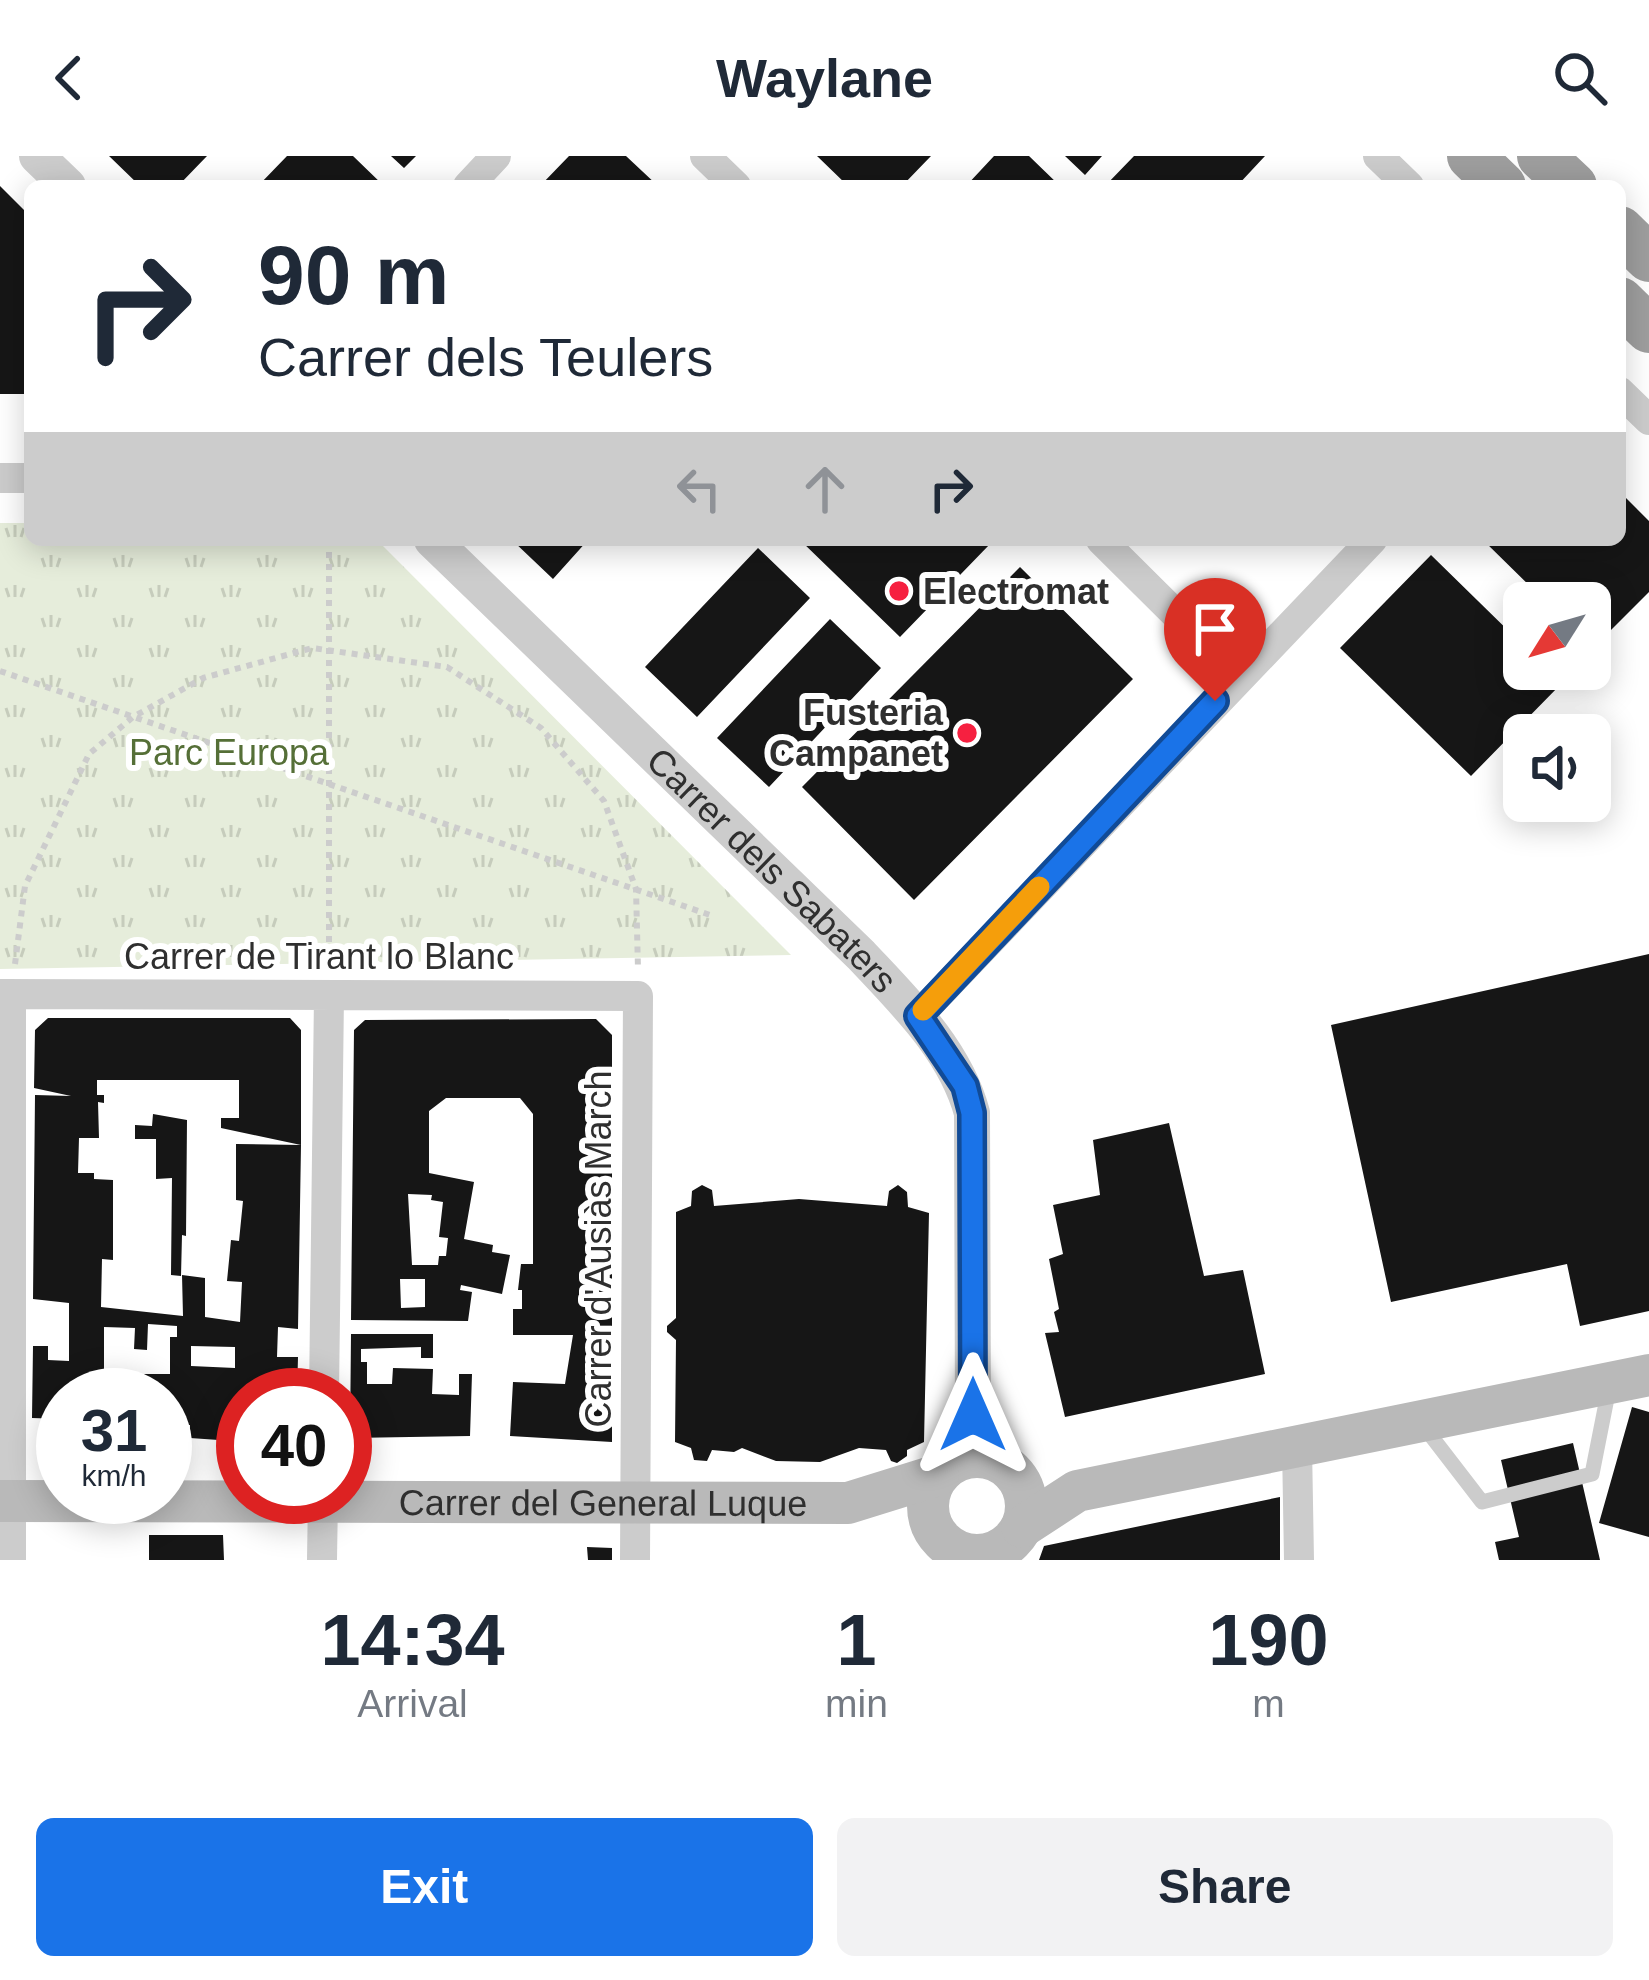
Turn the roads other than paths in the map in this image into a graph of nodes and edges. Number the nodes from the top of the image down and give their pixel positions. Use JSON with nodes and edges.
{"nodes":[{"id":1,"x":37,"y":156,"type":"edge"},
{"id":2,"x":496,"y":156,"type":"edge"},
{"id":3,"x":705,"y":156,"type":"edge"},
{"id":4,"x":1378,"y":156,"type":"edge"},
{"id":5,"x":1471,"y":156,"type":"edge"},
{"id":6,"x":1541,"y":156,"type":"edge"},
{"id":7,"x":62,"y":180,"type":"edge"},
{"id":8,"x":474,"y":180,"type":"edge"},
{"id":9,"x":730,"y":180,"type":"edge"},
{"id":10,"x":1403,"y":180,"type":"edge"},
{"id":11,"x":1496,"y":180,"type":"edge"},
{"id":12,"x":1567,"y":180,"type":"edge"},
{"id":13,"x":1626,"y":236,"type":"edge"},
{"id":14,"x":1649,"y":258,"type":"edge"},
{"id":15,"x":1626,"y":307,"type":"edge"},
{"id":16,"x":1649,"y":329,"type":"edge"},
{"id":17,"x":1626,"y":398,"type":"edge"},
{"id":18,"x":1649,"y":420,"type":"edge"},
{"id":19,"x":438,"y":546,"type":"edge"},
{"id":20,"x":1108,"y":546,"type":"edge"},
{"id":21,"x":1366,"y":546,"type":"edge"},
{"id":22,"x":1239,"y":676,"type":"junction"},
{"id":23,"x":6,"y":994,"type":"edge"},
{"id":24,"x":329,"y":995,"type":"junction"},
{"id":25,"x":638,"y":996,"type":"joint"},
{"id":26,"x":918,"y":1016,"type":"junction"},
{"id":27,"x":324,"y":1368,"type":"edge"},
{"id":28,"x":1629,"y":1379,"type":"edge"},
{"id":29,"x":973,"y":1415,"type":"junction"},
{"id":30,"x":1419,"y":1421,"type":"junction"},
{"id":31,"x":1297,"y":1446,"type":"junction"},
{"id":32,"x":1003,"y":1465,"type":"junction"},
{"id":33,"x":944,"y":1470,"type":"junction"},
{"id":34,"x":1077,"y":1491,"type":"junction"},
{"id":35,"x":216,"y":1500,"type":"edge"},
{"id":36,"x":372,"y":1500,"type":"edge"},
{"id":37,"x":6,"y":1501,"type":"edge"},
{"id":38,"x":636,"y":1503,"type":"junction"},
{"id":39,"x":848,"y":1503,"type":"junction"},
{"id":40,"x":322,"y":1524,"type":"edge"},
{"id":41,"x":983,"y":1549,"type":"edge"},
{"id":42,"x":11,"y":1560,"type":"edge"},
{"id":43,"x":322,"y":1560,"type":"edge"},
{"id":44,"x":635,"y":1560,"type":"edge"},
{"id":45,"x":1299,"y":1560,"type":"edge"}],
"edges":[{"from":1,"to":7,"type":"street"},
{"from":2,"to":8,"type":"street"},
{"from":3,"to":9,"type":"street"},
{"from":4,"to":10,"type":"street"},
{"from":5,"to":11,"type":"highway"},
{"from":6,"to":12,"type":"highway"},
{"from":13,"to":14,"type":"highway"},
{"from":15,"to":16,"type":"highway"},
{"from":17,"to":18,"type":"street"},
{"from":19,"to":26,"type":"street","name":"Carrer dels Sabaters"},
{"from":20,"to":22,"type":"street"},
{"from":21,"to":22,"type":"street"},
{"from":22,"to":26,"type":"street"},
{"from":23,"to":24,"type":"street","name":"Carrer de Tirant lo Blanc"},
{"from":23,"to":37,"type":"street"},
{"from":24,"to":25,"type":"street","name":"Carrer de Tirant lo Blanc"},
{"from":24,"to":27,"type":"street"},
{"from":25,"to":38,"type":"street","name":"Carrer d'Ausiàs March"},
{"from":26,"to":29,"type":"street","name":"Carrer dels Sabaters"},
{"from":28,"to":30,"type":"main road"},
{"from":28,"to":30,"type":"lane"},
{"from":29,"to":32,"type":"street","name":"Carrer dels Sabaters"},
{"from":29,"to":33,"type":"street","name":"Carrer dels Sabaters"},
{"from":30,"to":31,"type":"main road"},
{"from":31,"to":34,"type":"main road"},
{"from":31,"to":45,"type":"street"},
{"from":32,"to":33,"type":"main road"},
{"from":32,"to":34,"type":"main road"},
{"from":32,"to":41,"type":"main road"},
{"from":33,"to":39,"type":"main road","name":"Carrer del General Luque"},
{"from":33,"to":41,"type":"main road"},
{"from":34,"to":41,"type":"main road"},
{"from":35,"to":37,"type":"main road","name":"Carrer del General Luque"},
{"from":36,"to":38,"type":"main road","name":"Carrer del General Luque"},
{"from":37,"to":42,"type":"street"},
{"from":38,"to":39,"type":"main road","name":"Carrer del General Luque"},
{"from":38,"to":44,"type":"street","name":"Carrer d'Ausiàs March"},
{"from":39,"to":41,"type":"main road","name":"Carrer del General Luque"},
{"from":40,"to":43,"type":"street"}]}
